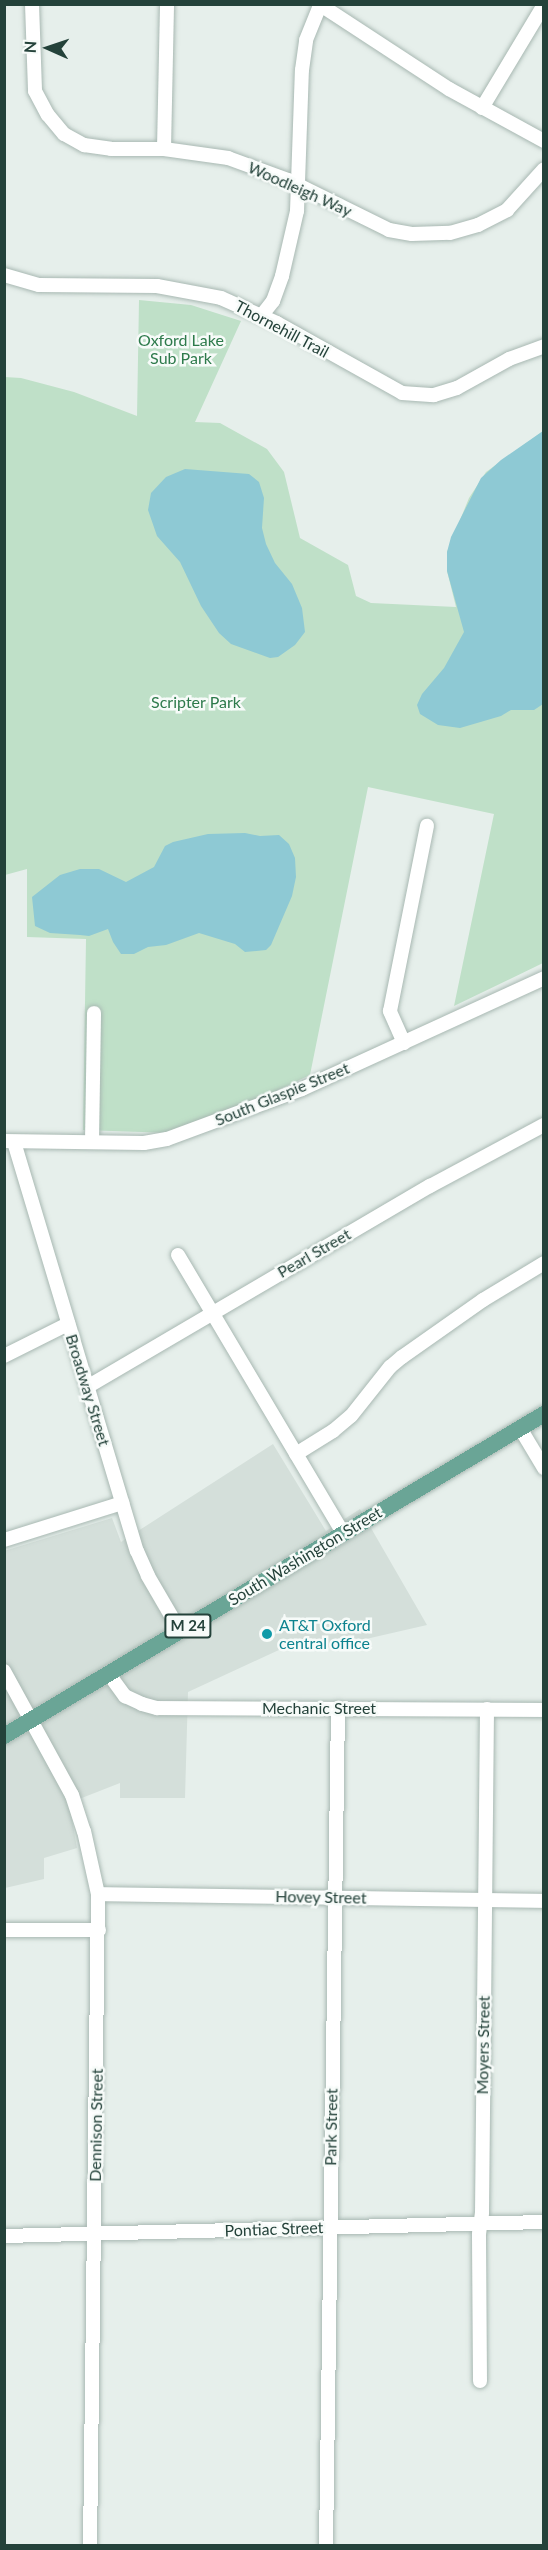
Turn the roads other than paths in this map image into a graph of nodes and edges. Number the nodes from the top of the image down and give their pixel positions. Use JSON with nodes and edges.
{"nodes":[{"id":1,"x":32,"y":4,"type":"edge"},
{"id":2,"x":166,"y":4,"type":"edge"},
{"id":3,"x":319,"y":5,"type":"edge"},
{"id":4,"x":543,"y":5,"type":"edge"},
{"id":5,"x":483,"y":108,"type":"junction"},
{"id":6,"x":543,"y":141,"type":"edge"},
{"id":7,"x":164,"y":149,"type":"junction"},
{"id":8,"x":543,"y":169,"type":"edge"},
{"id":9,"x":298,"y":185,"type":"junction"},
{"id":10,"x":4,"y":275,"type":"edge"},
{"id":11,"x":262,"y":315,"type":"junction"},
{"id":12,"x":543,"y":346,"type":"edge"},
{"id":13,"x":427,"y":825,"type":"dead end"},
{"id":14,"x":543,"y":978,"type":"edge"},
{"id":15,"x":94,"y":1013,"type":"dead end"},
{"id":16,"x":404,"y":1043,"type":"junction"},
{"id":17,"x":543,"y":1125,"type":"edge"},
{"id":18,"x":9,"y":1142,"type":"edge"},
{"id":19,"x":92,"y":1142,"type":"junction"},
{"id":20,"x":178,"y":1254,"type":"dead end"},
{"id":21,"x":543,"y":1263,"type":"edge"},
{"id":22,"x":212,"y":1312,"type":"junction"},
{"id":23,"x":68,"y":1324,"type":"junction"},
{"id":24,"x":4,"y":1356,"type":"edge"},
{"id":25,"x":87,"y":1386,"type":"junction"},
{"id":26,"x":543,"y":1414,"type":"edge"},
{"id":27,"x":520,"y":1428,"type":"junction"},
{"id":28,"x":296,"y":1454,"type":"junction"},
{"id":29,"x":543,"y":1468,"type":"edge"},
{"id":30,"x":122,"y":1503,"type":"junction"},
{"id":31,"x":343,"y":1533,"type":"junction"},
{"id":32,"x":4,"y":1540,"type":"edge"},
{"id":33,"x":180,"y":1631,"type":"junction"},
{"id":34,"x":4,"y":1671,"type":"edge"},
{"id":35,"x":108,"y":1674,"type":"junction"},
{"id":36,"x":338,"y":1708,"type":"junction"},
{"id":37,"x":487,"y":1709,"type":"junction"},
{"id":38,"x":543,"y":1710,"type":"edge"},
{"id":39,"x":32,"y":1719,"type":"junction"},
{"id":40,"x":4,"y":1736,"type":"edge"},
{"id":41,"x":98,"y":1894,"type":"junction"},
{"id":42,"x":334,"y":1897,"type":"junction"},
{"id":43,"x":485,"y":1900,"type":"junction"},
{"id":44,"x":543,"y":1901,"type":"edge"},
{"id":45,"x":4,"y":1930,"type":"edge"},
{"id":46,"x":99,"y":1930,"type":"junction"},
{"id":47,"x":543,"y":2223,"type":"edge"},
{"id":48,"x":480,"y":2224,"type":"junction"},
{"id":49,"x":330,"y":2228,"type":"junction"},
{"id":50,"x":94,"y":2234,"type":"junction"},
{"id":51,"x":4,"y":2236,"type":"edge"},
{"id":52,"x":480,"y":2381,"type":"dead end"},
{"id":53,"x":90,"y":2546,"type":"edge"},
{"id":54,"x":326,"y":2546,"type":"edge"}],
"edges":[{"from":1,"to":7,"type":"street","name":"Woodleigh Way"},
{"from":2,"to":7,"type":"street"},
{"from":3,"to":5,"type":"street"},
{"from":3,"to":9,"type":"street"},
{"from":4,"to":5,"type":"street"},
{"from":5,"to":6,"type":"street"},
{"from":7,"to":9,"type":"street","name":"Woodleigh Way"},
{"from":8,"to":9,"type":"street","name":"Woodleigh Way"},
{"from":9,"to":11,"type":"street"},
{"from":10,"to":11,"type":"street","name":"Thornehill Trail"},
{"from":11,"to":12,"type":"street","name":"Thornehill Trail"},
{"from":13,"to":16,"type":"street"},
{"from":14,"to":16,"type":"street","name":"South Glaspie Street"},
{"from":15,"to":19,"type":"street"},
{"from":16,"to":19,"type":"street","name":"South Glaspie Street"},
{"from":17,"to":22,"type":"street","name":"Pearl Street"},
{"from":18,"to":19,"type":"street","name":"South Glaspie Street"},
{"from":18,"to":23,"type":"street","name":"Broadway Street"},
{"from":20,"to":22,"type":"street"},
{"from":21,"to":28,"type":"street"},
{"from":22,"to":25,"type":"street","name":"Pearl Street"},
{"from":22,"to":28,"type":"street"},
{"from":23,"to":24,"type":"street"},
{"from":23,"to":25,"type":"street","name":"Broadway Street"},
{"from":25,"to":30,"type":"street","name":"Broadway Street"},
{"from":26,"to":27,"type":"main road","name":"South Washington Street","number":"M 24"},
{"from":27,"to":29,"type":"street"},
{"from":27,"to":31,"type":"main road","name":"South Washington Street","number":"M 24"},
{"from":28,"to":31,"type":"street"},
{"from":30,"to":32,"type":"street"},
{"from":30,"to":33,"type":"street","name":"Broadway Street"},
{"from":31,"to":33,"type":"main road","name":"South Washington Street","number":"M 24"},
{"from":33,"to":35,"type":"main road","name":"South Washington Street","number":"M 24"},
{"from":34,"to":39,"type":"street","name":"Dennison Street"},
{"from":35,"to":36,"type":"street","name":"Mechanic Street"},
{"from":35,"to":39,"type":"main road","name":"South Washington Street","number":"M 24"},
{"from":36,"to":37,"type":"street","name":"Mechanic Street"},
{"from":36,"to":42,"type":"street","name":"Park Street"},
{"from":37,"to":38,"type":"street","name":"Mechanic Street"},
{"from":37,"to":43,"type":"street","name":"Moyers Street"},
{"from":39,"to":40,"type":"main road","name":"South Washington Street","number":"M 24"},
{"from":39,"to":41,"type":"street","name":"Dennison Street"},
{"from":41,"to":42,"type":"street","name":"Hovey Street"},
{"from":41,"to":46,"type":"street","name":"Dennison Street"},
{"from":42,"to":43,"type":"street","name":"Hovey Street"},
{"from":42,"to":49,"type":"street","name":"Park Street"},
{"from":43,"to":44,"type":"street","name":"Hovey Street"},
{"from":43,"to":48,"type":"street","name":"Moyers Street"},
{"from":45,"to":46,"type":"street"},
{"from":46,"to":50,"type":"street","name":"Dennison Street"},
{"from":47,"to":48,"type":"street","name":"Pontiac Street"},
{"from":48,"to":49,"type":"street","name":"Pontiac Street"},
{"from":48,"to":52,"type":"street","name":"Moyers Street"},
{"from":49,"to":50,"type":"street","name":"Pontiac Street"},
{"from":49,"to":54,"type":"street","name":"Park Street"},
{"from":50,"to":51,"type":"street","name":"Pontiac Street"},
{"from":50,"to":53,"type":"street","name":"Dennison Street"}]}
